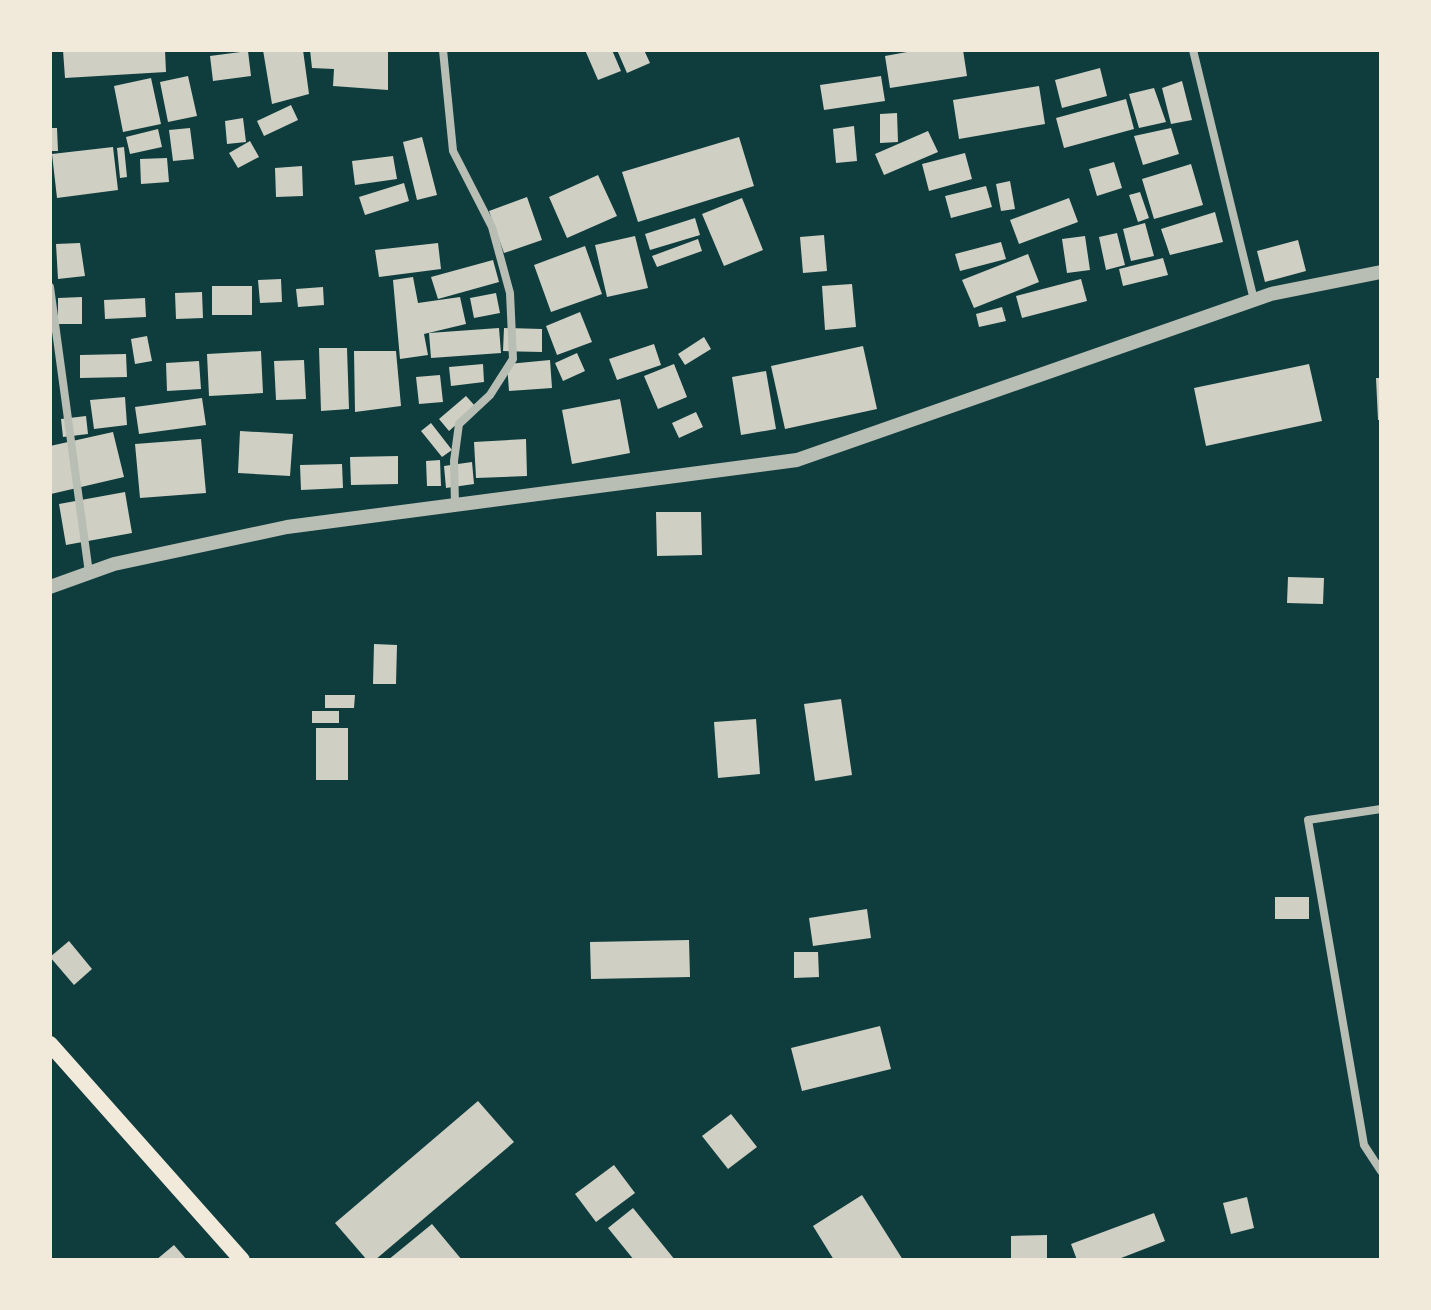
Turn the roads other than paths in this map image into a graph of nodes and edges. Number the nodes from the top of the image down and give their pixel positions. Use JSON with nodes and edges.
{"nodes":[{"id":1,"x":443,"y":50,"type":"edge"},
{"id":2,"x":1193,"y":50,"type":"edge"},
{"id":3,"x":1381,"y":272,"type":"edge"},
{"id":4,"x":50,"y":287,"type":"edge"},
{"id":5,"x":1254,"y":300,"type":"junction"},
{"id":6,"x":455,"y":505,"type":"junction"},
{"id":7,"x":89,"y":573,"type":"junction"},
{"id":8,"x":50,"y":587,"type":"edge"},
{"id":9,"x":1381,"y":809,"type":"edge"},
{"id":10,"x":50,"y":1044,"type":"edge"},
{"id":11,"x":1381,"y":1171,"type":"edge"},
{"id":12,"x":242,"y":1260,"type":"edge"}],
"edges":[{"from":1,"to":6,"type":"street"},
{"from":2,"to":5,"type":"street"},
{"from":3,"to":5,"type":"street"},
{"from":4,"to":7,"type":"street"},
{"from":5,"to":6,"type":"street"},
{"from":6,"to":7,"type":"street"},
{"from":7,"to":8,"type":"street"},
{"from":9,"to":11,"type":"street"},
{"from":10,"to":12,"type":"main road"}]}
